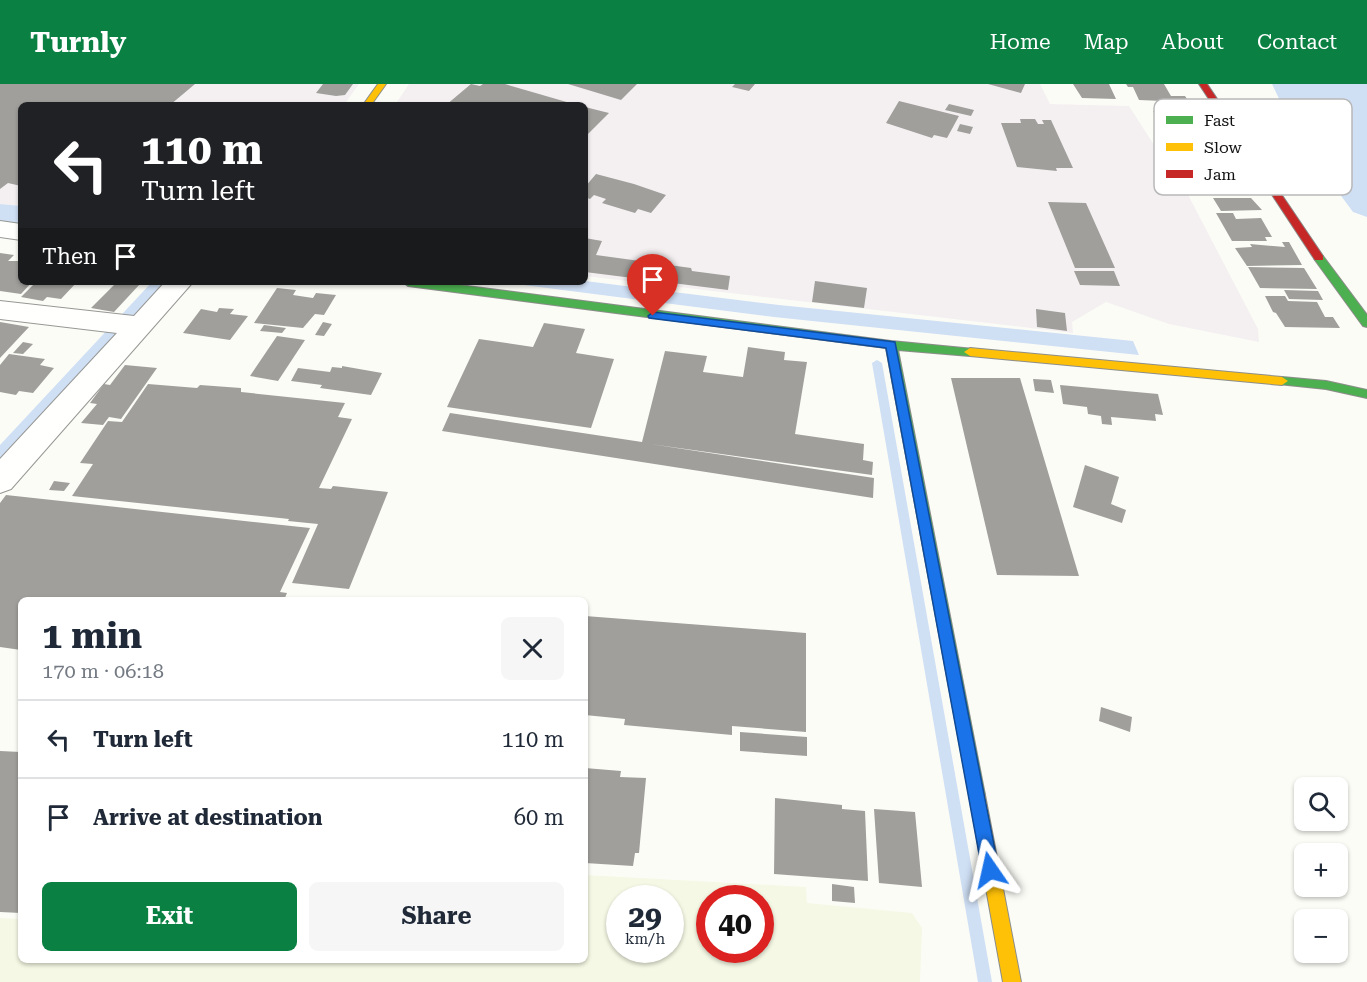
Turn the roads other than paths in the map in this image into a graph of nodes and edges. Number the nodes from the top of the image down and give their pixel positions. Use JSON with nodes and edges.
{"nodes":[{"id":1,"x":382,"y":84,"type":"edge"},
{"id":2,"x":1203,"y":84,"type":"edge"},
{"id":3,"x":1213,"y":99,"type":"edge"},
{"id":4,"x":369,"y":102,"type":"edge"},
{"id":5,"x":1276,"y":195,"type":"edge"},
{"id":6,"x":0,"y":230,"type":"edge"},
{"id":7,"x":18,"y":232,"type":"edge"},
{"id":8,"x":176,"y":285,"type":"edge"},
{"id":9,"x":431,"y":285,"type":"edge"},
{"id":10,"x":0,"y":310,"type":"edge"},
{"id":11,"x":1367,"y":322,"type":"edge"},
{"id":12,"x":128,"y":325,"type":"junction"},
{"id":13,"x":891,"y":345,"type":"junction"},
{"id":14,"x":1367,"y":394,"type":"edge"},
{"id":15,"x":0,"y":480,"type":"edge"},
{"id":16,"x":1012,"y":982,"type":"edge"}],
"edges":[{"from":1,"to":4,"type":"street"},
{"from":2,"to":3,"type":"street"},
{"from":5,"to":11,"type":"street"},
{"from":6,"to":7,"type":"street"},
{"from":8,"to":12,"type":"street"},
{"from":9,"to":13,"type":"street"},
{"from":10,"to":12,"type":"street"},
{"from":12,"to":15,"type":"street"},
{"from":13,"to":14,"type":"street"},
{"from":13,"to":16,"type":"street"}]}
